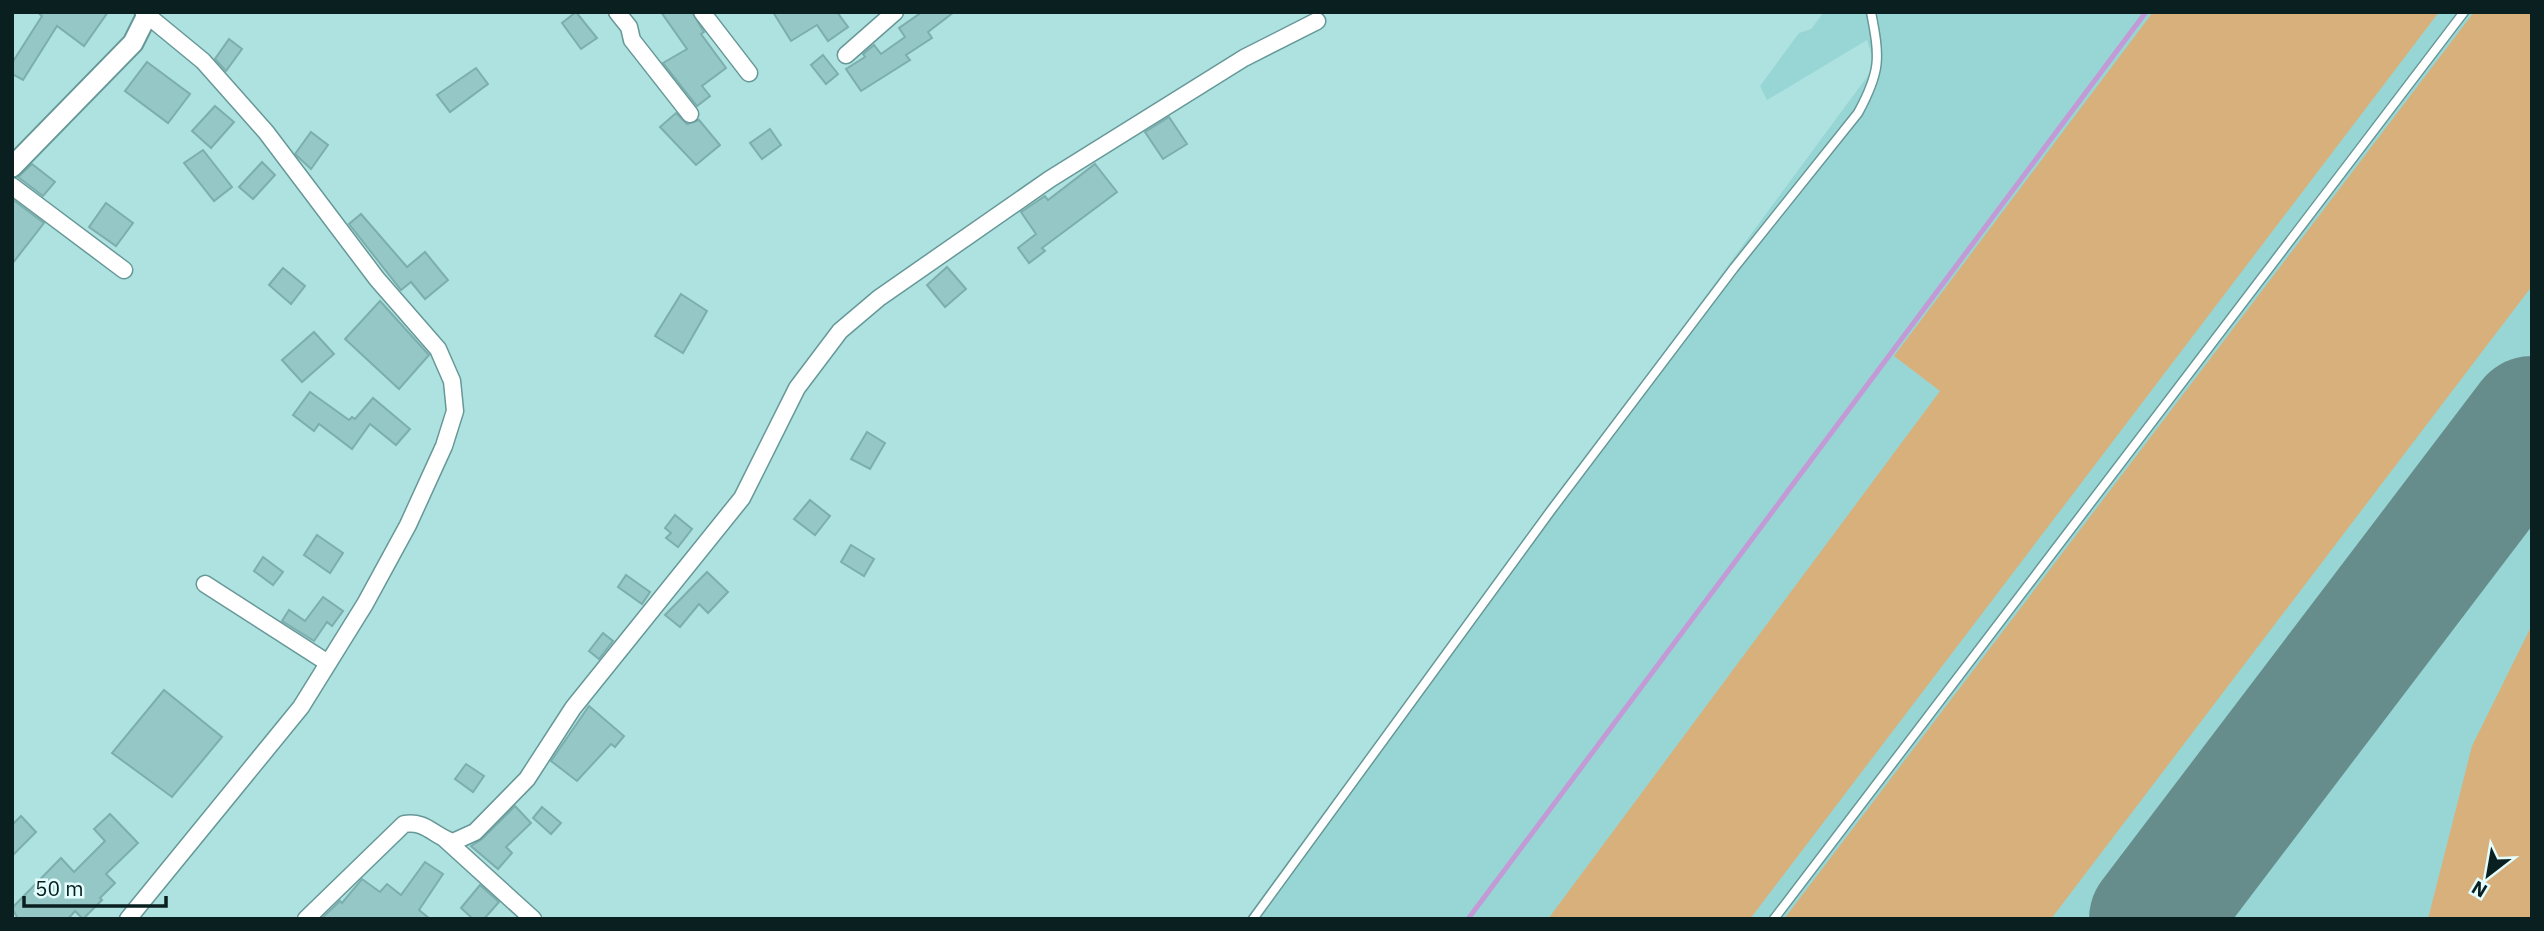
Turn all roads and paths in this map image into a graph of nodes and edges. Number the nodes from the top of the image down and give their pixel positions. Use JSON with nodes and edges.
{"nodes":[{"id":1,"x":617,"y":12,"type":"edge"},
{"id":2,"x":702,"y":12,"type":"edge"},
{"id":3,"x":895,"y":12,"type":"edge"},
{"id":4,"x":1871,"y":12,"type":"edge"},
{"id":5,"x":2464,"y":12,"type":"edge"},
{"id":6,"x":146,"y":14,"type":"edge"},
{"id":7,"x":1317,"y":22,"type":"dead end"},
{"id":8,"x":846,"y":55,"type":"dead end"},
{"id":9,"x":748,"y":73,"type":"dead end"},
{"id":10,"x":690,"y":114,"type":"dead end"},
{"id":11,"x":12,"y":167,"type":"edge"},
{"id":12,"x":12,"y":186,"type":"edge"},
{"id":13,"x":124,"y":270,"type":"dead end"},
{"id":14,"x":205,"y":584,"type":"dead end"},
{"id":15,"x":328,"y":663,"type":"junction"},
{"id":16,"x":446,"y":840,"type":"junction"},
{"id":17,"x":128,"y":919,"type":"edge"},
{"id":18,"x":306,"y":919,"type":"edge"},
{"id":19,"x":533,"y":919,"type":"edge"},
{"id":20,"x":1253,"y":919,"type":"edge"},
{"id":21,"x":1774,"y":919,"type":"edge"}],
"edges":[{"from":1,"to":10,"type":"street"},
{"from":2,"to":9,"type":"street"},
{"from":3,"to":8,"type":"street"},
{"from":4,"to":20,"type":"lane"},
{"from":5,"to":21,"type":"lane"},
{"from":6,"to":11,"type":"street"},
{"from":6,"to":15,"type":"street"},
{"from":7,"to":16,"type":"street"},
{"from":12,"to":13,"type":"street"},
{"from":14,"to":15,"type":"street"},
{"from":15,"to":17,"type":"street"},
{"from":16,"to":18,"type":"street"},
{"from":16,"to":19,"type":"street"}]}
